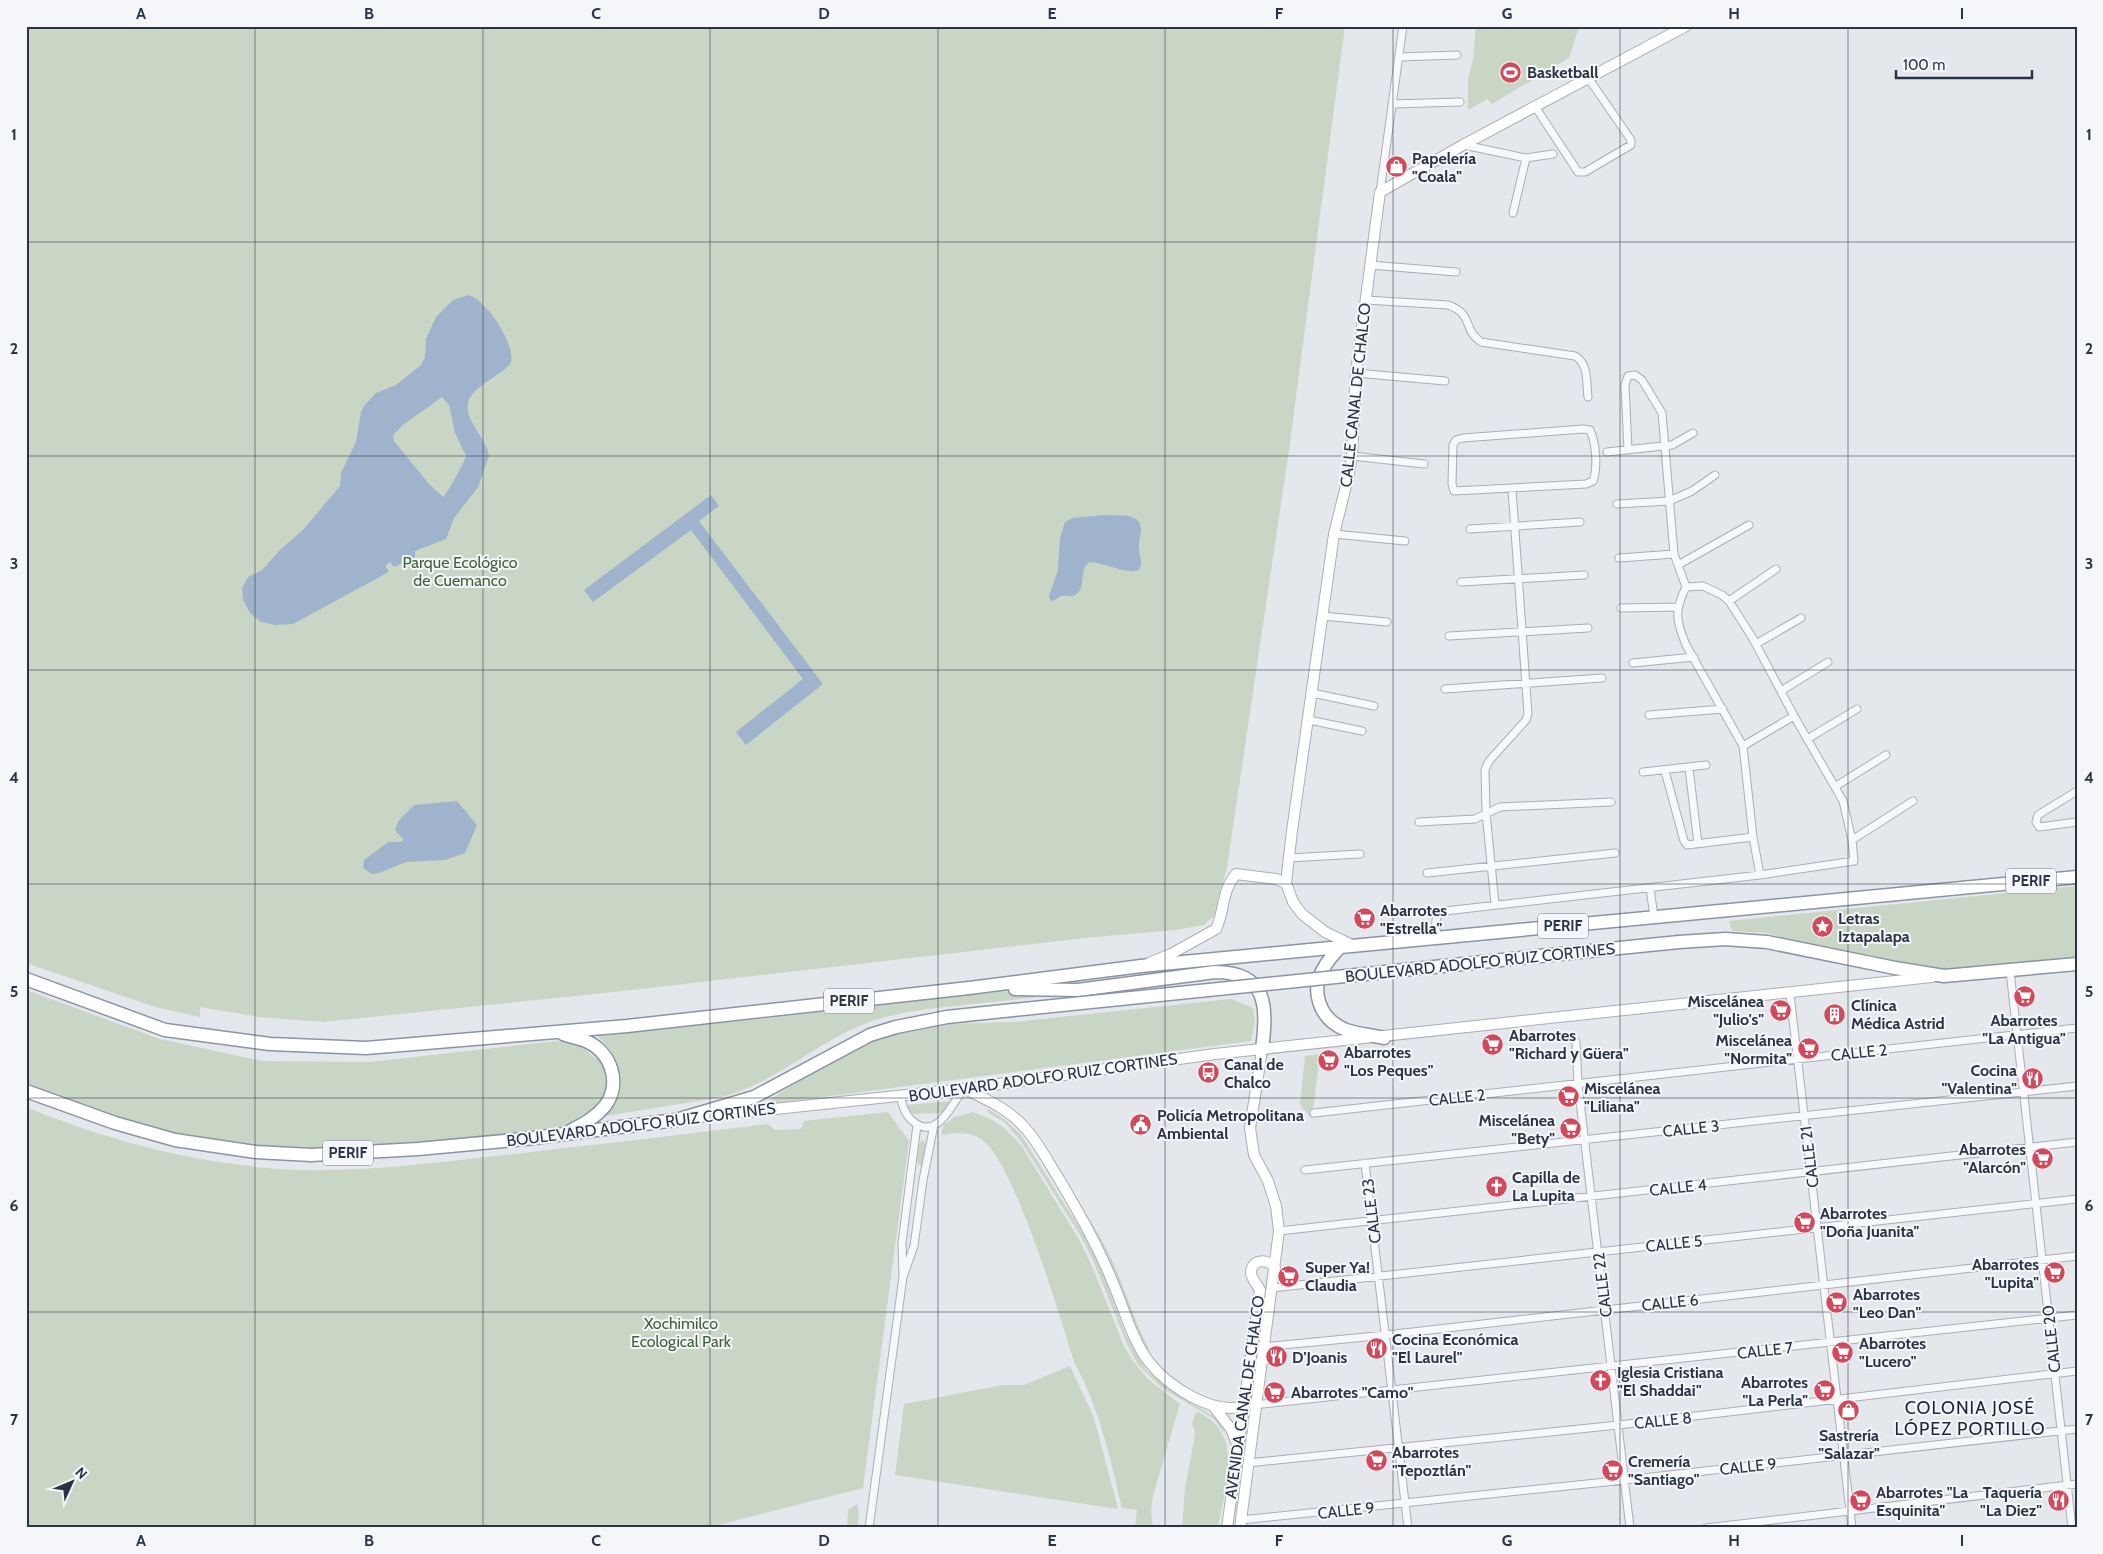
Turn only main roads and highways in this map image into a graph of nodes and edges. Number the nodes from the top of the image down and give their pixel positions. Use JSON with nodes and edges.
{"nodes":[{"id":1,"x":1686,"y":26,"type":"edge"},
{"id":2,"x":2077,"y":877,"type":"edge"},
{"id":3,"x":1281,"y":881,"type":"junction"},
{"id":4,"x":1354,"y":946,"type":"junction"},
{"id":5,"x":1340,"y":947,"type":"junction"},
{"id":6,"x":2077,"y":964,"type":"edge"},
{"id":7,"x":1141,"y":966,"type":"junction"},
{"id":8,"x":1944,"y":976,"type":"junction"},
{"id":9,"x":26,"y":979,"type":"edge"},
{"id":10,"x":969,"y":988,"type":"junction"},
{"id":11,"x":556,"y":1033,"type":"junction"},
{"id":12,"x":1384,"y":1038,"type":"junction"},
{"id":13,"x":1262,"y":1050,"type":"junction"},
{"id":14,"x":964,"y":1089,"type":"junction"},
{"id":15,"x":26,"y":1091,"type":"edge"},
{"id":16,"x":676,"y":1120,"type":"junction"},
{"id":17,"x":564,"y":1134,"type":"junction"},
{"id":18,"x":1275,"y":1268,"type":"junction"},
{"id":19,"x":1211,"y":1406,"type":"junction"},
{"id":20,"x":1244,"y":1406,"type":"junction"},
{"id":21,"x":1237,"y":1446,"type":"junction"},
{"id":22,"x":1240,"y":1524,"type":"edge"},
{"id":23,"x":1227,"y":1528,"type":"edge"}],
"edges":[{"from":1,"to":3,"type":"main road","name":"CALLE CANAL DE CHALCO"},
{"from":2,"to":4,"type":"highway","number":"PERIF"},
{"from":3,"to":4,"type":"main road"},
{"from":3,"to":7,"type":"main road"},
{"from":4,"to":5,"type":"highway","number":"PERIF"},
{"from":5,"to":7,"type":"highway","number":"PERIF"},
{"from":5,"to":12,"type":"highway"},
{"from":6,"to":8,"type":"highway","number":"PERIF"},
{"from":7,"to":10,"type":"highway","number":"PERIF"},
{"from":8,"to":12,"type":"main road","number":"PERIF"},
{"from":8,"to":16,"type":"highway","name":"BOULEVARD ADOLFO RUIZ CORTINES","number":"PERIF","bridge":true},
{"from":9,"to":11,"type":"highway","number":"PERIF"},
{"from":10,"to":11,"type":"highway","number":"PERIF"},
{"from":10,"to":13,"type":"highway"},
{"from":11,"to":17,"type":"highway"},
{"from":12,"to":13,"type":"main road","number":"PERIF"},
{"from":13,"to":14,"type":"main road","name":"BOULEVARD ADOLFO RUIZ CORTINES","number":"PERIF"},
{"from":13,"to":18,"type":"main road","name":"AVENIDA CANAL DE CHALCO"},
{"from":14,"to":16,"type":"main road","name":"BOULEVARD ADOLFO RUIZ CORTINES","number":"PERIF"},
{"from":14,"to":19,"type":"main road"},
{"from":15,"to":17,"type":"highway","name":"BOULEVARD ADOLFO RUIZ CORTINES","number":"PERIF"},
{"from":16,"to":17,"type":"highway","name":"BOULEVARD ADOLFO RUIZ CORTINES","number":"PERIF"},
{"from":18,"to":20,"type":"main road","name":"AVENIDA CANAL DE CHALCO"},
{"from":18,"to":22,"type":"main road","name":"AVENIDA CANAL DE CHALCO"},
{"from":19,"to":20,"type":"main road"},
{"from":19,"to":21,"type":"main road"},
{"from":20,"to":21,"type":"main road","name":"AVENIDA CANAL DE CHALCO"},
{"from":21,"to":23,"type":"main road","name":"AVENIDA CANAL DE CHALCO"}]}
